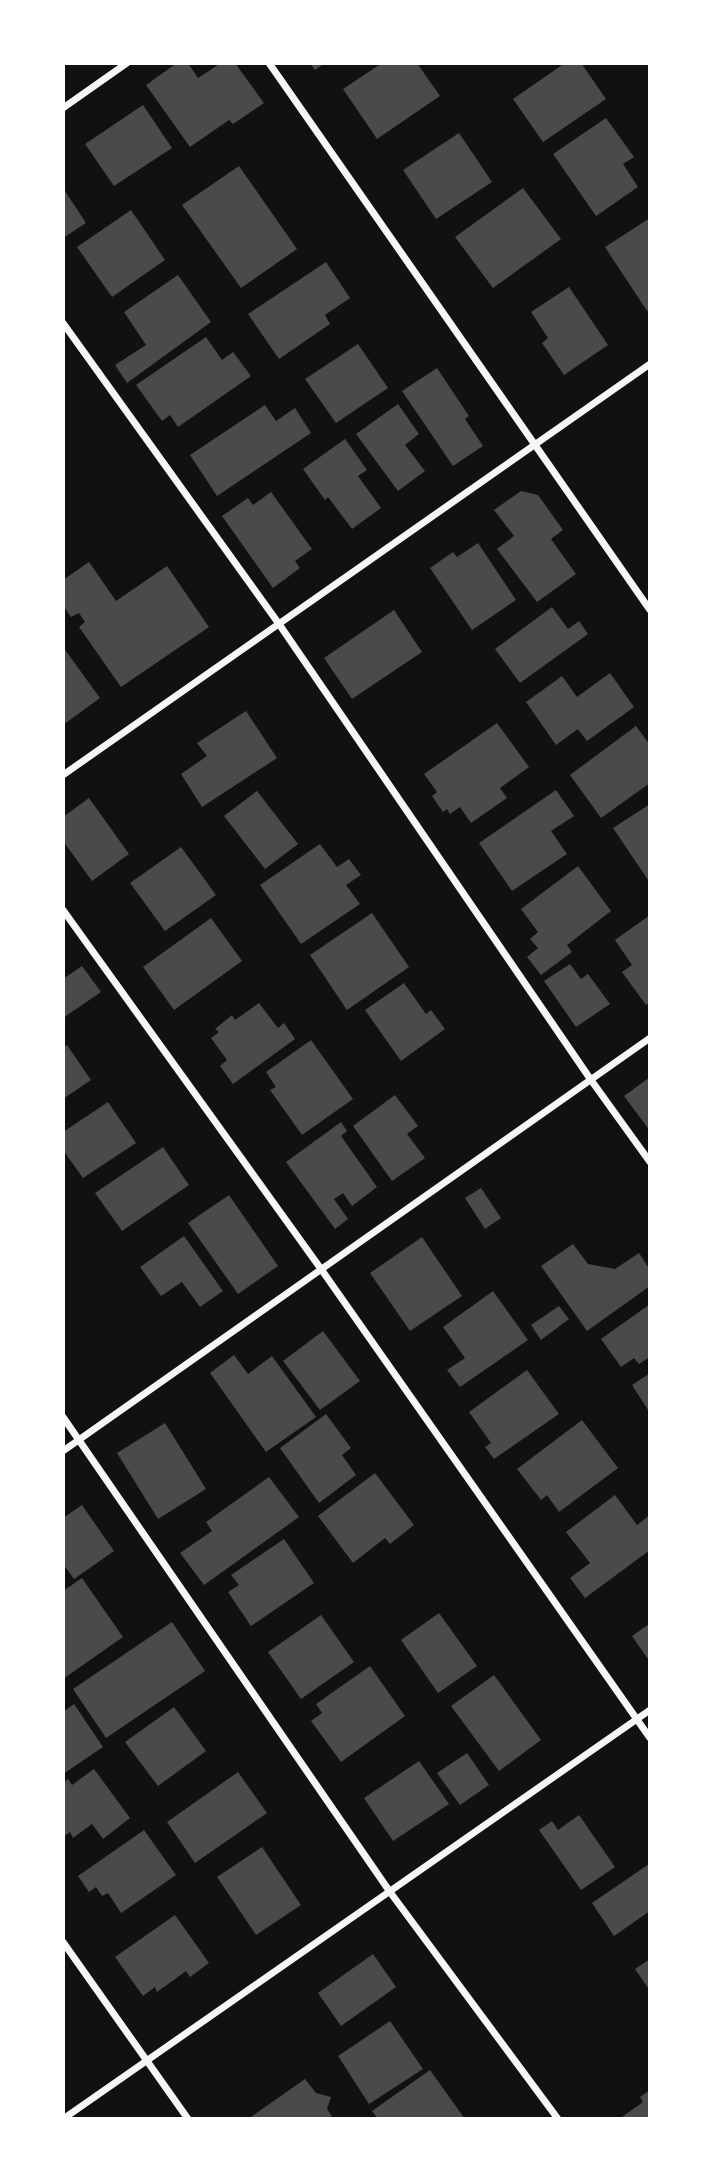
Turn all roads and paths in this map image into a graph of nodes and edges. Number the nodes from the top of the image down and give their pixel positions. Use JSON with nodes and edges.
{"nodes":[{"id":1,"x":127,"y":63,"type":"edge"},
{"id":2,"x":269,"y":63,"type":"edge"},
{"id":3,"x":63,"y":108,"type":"edge"},
{"id":4,"x":63,"y":323,"type":"edge"},
{"id":5,"x":650,"y":364,"type":"edge"},
{"id":6,"x":534,"y":445,"type":"junction"},
{"id":7,"x":650,"y":610,"type":"edge"},
{"id":8,"x":279,"y":624,"type":"junction"},
{"id":9,"x":63,"y":775,"type":"edge"},
{"id":10,"x":63,"y":910,"type":"edge"},
{"id":11,"x":650,"y":1038,"type":"edge"},
{"id":12,"x":591,"y":1080,"type":"junction"},
{"id":13,"x":650,"y":1163,"type":"edge"},
{"id":14,"x":321,"y":1269,"type":"junction"},
{"id":15,"x":63,"y":1417,"type":"edge"},
{"id":16,"x":79,"y":1440,"type":"junction"},
{"id":17,"x":63,"y":1451,"type":"edge"},
{"id":18,"x":650,"y":1710,"type":"edge"},
{"id":19,"x":637,"y":1720,"type":"junction"},
{"id":20,"x":650,"y":1738,"type":"edge"},
{"id":21,"x":390,"y":1892,"type":"junction"},
{"id":22,"x":63,"y":1942,"type":"edge"},
{"id":23,"x":148,"y":2059,"type":"junction"},
{"id":24,"x":63,"y":2119,"type":"edge"},
{"id":25,"x":188,"y":2119,"type":"edge"},
{"id":26,"x":558,"y":2119,"type":"edge"}],
"edges":[{"from":1,"to":3,"type":"street"},
{"from":2,"to":6,"type":"street"},
{"from":4,"to":8,"type":"street"},
{"from":5,"to":6,"type":"street"},
{"from":6,"to":7,"type":"street"},
{"from":6,"to":8,"type":"street"},
{"from":8,"to":9,"type":"street"},
{"from":8,"to":12,"type":"street"},
{"from":10,"to":14,"type":"street"},
{"from":11,"to":12,"type":"street"},
{"from":12,"to":13,"type":"street"},
{"from":12,"to":14,"type":"street"},
{"from":14,"to":16,"type":"street"},
{"from":14,"to":19,"type":"street"},
{"from":15,"to":16,"type":"street"},
{"from":16,"to":17,"type":"street"},
{"from":16,"to":21,"type":"street"},
{"from":18,"to":19,"type":"street"},
{"from":19,"to":20,"type":"street"},
{"from":19,"to":21,"type":"street"},
{"from":21,"to":23,"type":"street"},
{"from":21,"to":26,"type":"street"},
{"from":22,"to":23,"type":"street"},
{"from":23,"to":24,"type":"street"},
{"from":23,"to":25,"type":"street"}]}
